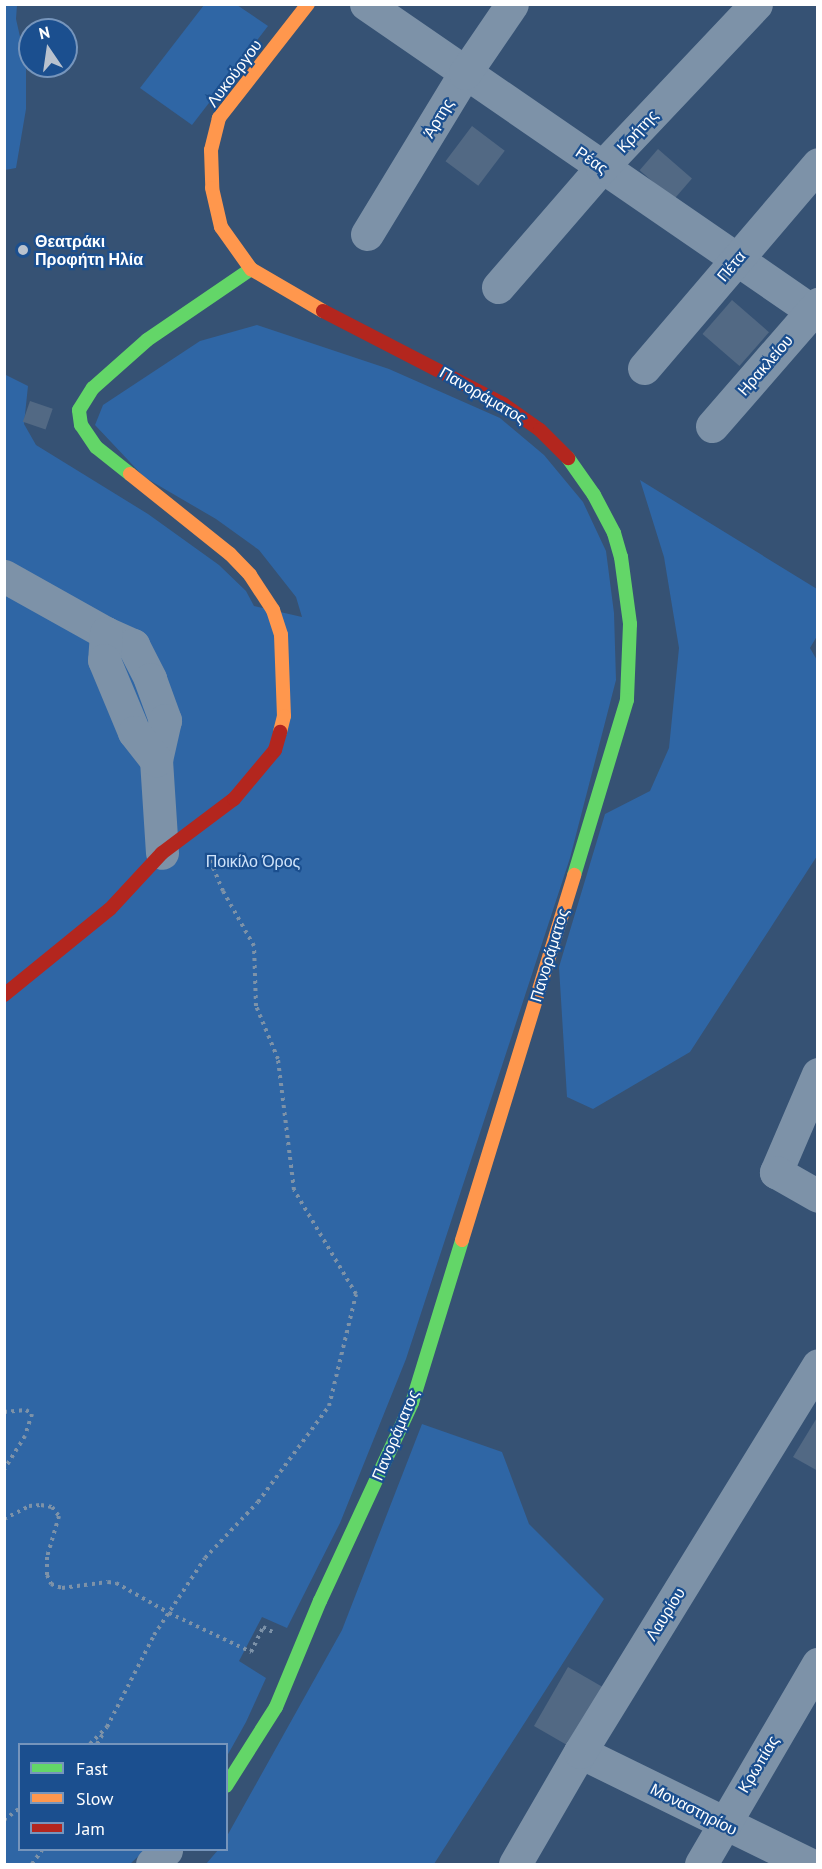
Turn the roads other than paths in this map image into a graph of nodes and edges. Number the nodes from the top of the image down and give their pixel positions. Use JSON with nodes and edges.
{"nodes":[{"id":1,"x":308,"y":4,"type":"edge"},
{"id":2,"x":366,"y":4,"type":"edge"},
{"id":3,"x":512,"y":4,"type":"edge"},
{"id":4,"x":756,"y":4,"type":"edge"},
{"id":5,"x":465,"y":73,"type":"junction"},
{"id":6,"x":818,"y":164,"type":"edge"},
{"id":7,"x":602,"y":167,"type":"junction"},
{"id":8,"x":367,"y":234,"type":"dead end"},
{"id":9,"x":736,"y":260,"type":"junction"},
{"id":10,"x":251,"y":269,"type":"junction"},
{"id":11,"x":498,"y":287,"type":"dead end"},
{"id":12,"x":816,"y":310,"type":"edge"},
{"id":13,"x":644,"y":368,"type":"dead end"},
{"id":14,"x":712,"y":426,"type":"dead end"},
{"id":15,"x":4,"y":576,"type":"edge"},
{"id":16,"x":162,"y":853,"type":"junction"},
{"id":17,"x":4,"y":994,"type":"edge"},
{"id":18,"x":818,"y":1074,"type":"edge"},
{"id":19,"x":818,"y":1196,"type":"edge"},
{"id":20,"x":818,"y":1365,"type":"edge"},
{"id":21,"x":818,"y":1664,"type":"edge"},
{"id":22,"x":580,"y":1752,"type":"junction"},
{"id":23,"x":228,"y":1783,"type":"edge"},
{"id":24,"x":722,"y":1824,"type":"junction"},
{"id":25,"x":165,"y":1851,"type":"edge"},
{"id":26,"x":152,"y":1864,"type":"edge"},
{"id":27,"x":514,"y":1864,"type":"edge"},
{"id":28,"x":701,"y":1864,"type":"edge"},
{"id":29,"x":809,"y":1864,"type":"edge"}],
"edges":[{"from":1,"to":10,"type":"street","name":"Λυκούργου"},
{"from":2,"to":5,"type":"street","name":"Ρέας"},
{"from":3,"to":5,"type":"street","name":"Άρτης"},
{"from":4,"to":7,"type":"street","name":"Κρήτης"},
{"from":5,"to":7,"type":"street","name":"Ρέας"},
{"from":5,"to":8,"type":"street","name":"Άρτης"},
{"from":6,"to":9,"type":"street","name":"Πέτα"},
{"from":7,"to":9,"type":"street","name":"Ρέας"},
{"from":7,"to":11,"type":"street","name":"Κρήτης"},
{"from":9,"to":12,"type":"street","name":"Ρέας"},
{"from":9,"to":13,"type":"street","name":"Πέτα"},
{"from":10,"to":16,"type":"street"},
{"from":10,"to":23,"type":"street","name":"Πανοράματος"},
{"from":12,"to":14,"type":"street","name":"Ηρακλείου"},
{"from":15,"to":16,"type":"street"},
{"from":16,"to":17,"type":"street"},
{"from":18,"to":19,"type":"street"},
{"from":20,"to":22,"type":"street","name":"Λαυρίου"},
{"from":21,"to":24,"type":"street","name":"Κρωπίας"},
{"from":22,"to":24,"type":"street","name":"Μοναστηρίου"},
{"from":22,"to":27,"type":"street","name":"Λαυρίου"},
{"from":24,"to":28,"type":"street","name":"Κρωπίας"},
{"from":24,"to":29,"type":"street","name":"Μοναστηρίου"},
{"from":25,"to":26,"type":"street"}]}
